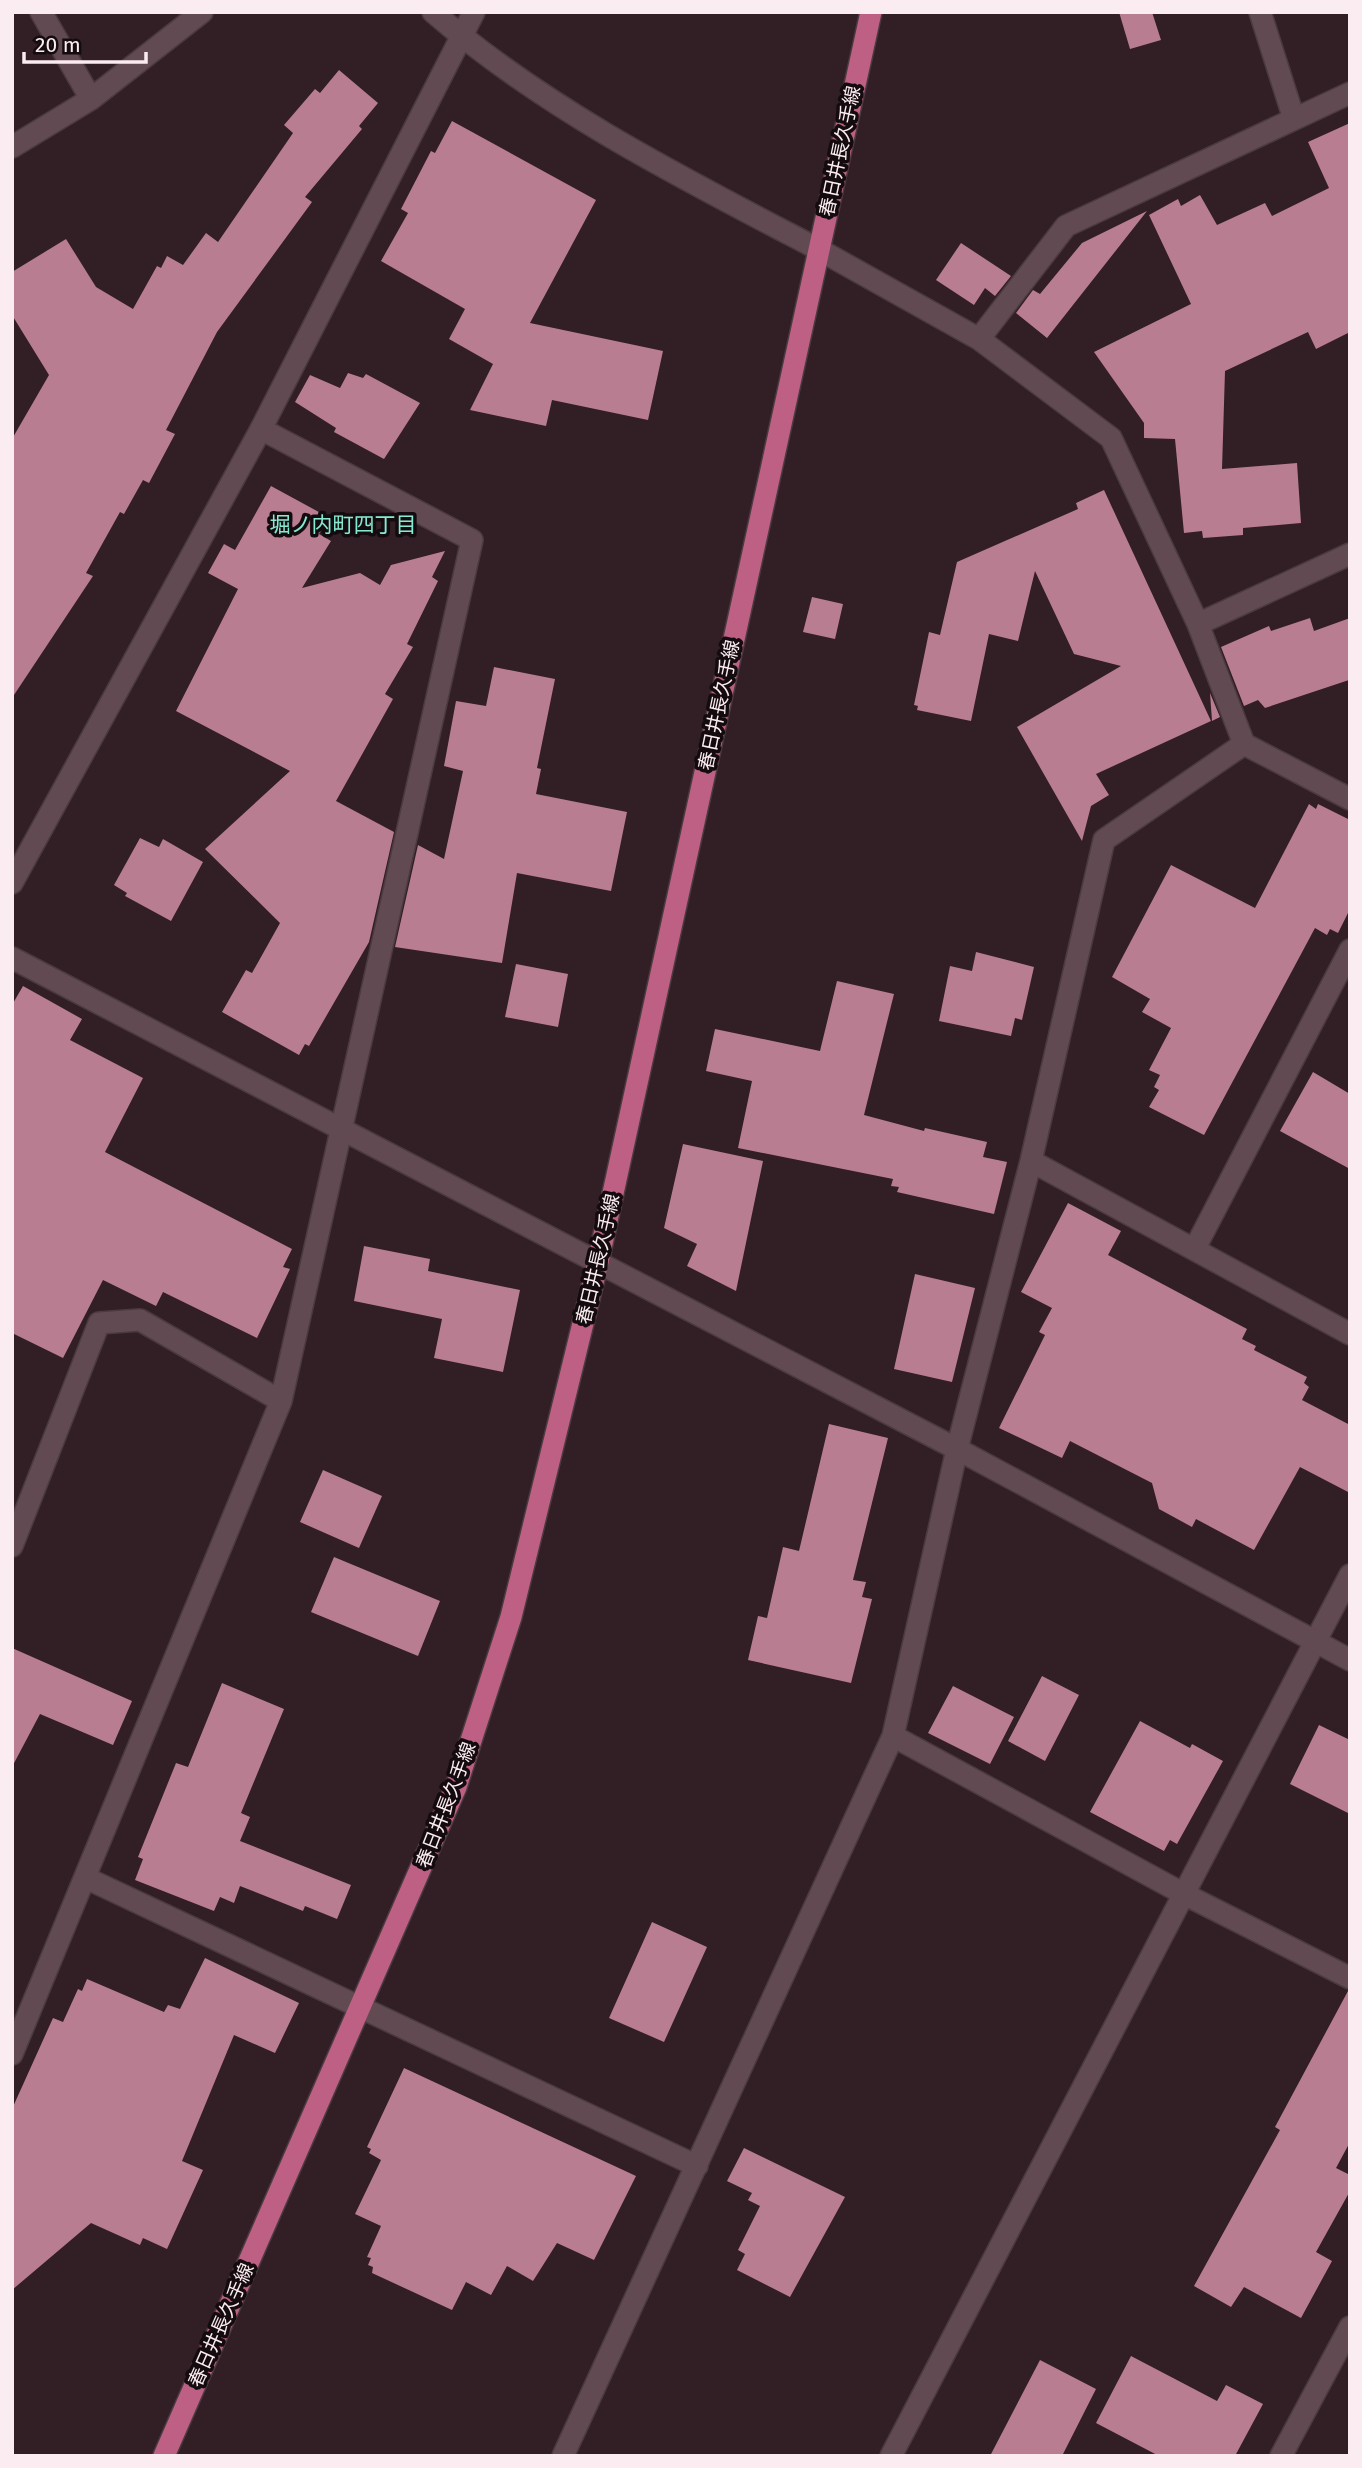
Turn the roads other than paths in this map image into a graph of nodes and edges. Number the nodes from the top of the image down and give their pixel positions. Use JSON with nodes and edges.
{"nodes":[{"id":1,"x":41,"y":12,"type":"edge"},
{"id":2,"x":202,"y":12,"type":"edge"},
{"id":3,"x":433,"y":12,"type":"edge"},
{"id":4,"x":474,"y":12,"type":"edge"},
{"id":5,"x":871,"y":12,"type":"edge"},
{"id":6,"x":1260,"y":12,"type":"edge"},
{"id":7,"x":461,"y":36,"type":"junction"},
{"id":8,"x":1350,"y":93,"type":"edge"},
{"id":9,"x":91,"y":99,"type":"junction"},
{"id":10,"x":1294,"y":119,"type":"junction"},
{"id":11,"x":12,"y":147,"type":"edge"},
{"id":12,"x":818,"y":249,"type":"junction"},
{"id":13,"x":979,"y":339,"type":"junction"},
{"id":14,"x":261,"y":429,"type":"junction"},
{"id":15,"x":1350,"y":554,"type":"edge"},
{"id":16,"x":1198,"y":624,"type":"junction"},
{"id":17,"x":1244,"y":744,"type":"junction"},
{"id":18,"x":1350,"y":799,"type":"edge"},
{"id":19,"x":12,"y":884,"type":"edge"},
{"id":20,"x":1350,"y":950,"type":"edge"},
{"id":21,"x":12,"y":958,"type":"edge"},
{"id":22,"x":342,"y":1128,"type":"junction"},
{"id":23,"x":1031,"y":1161,"type":"junction"},
{"id":24,"x":1195,"y":1248,"type":"junction"},
{"id":25,"x":598,"y":1262,"type":"junction"},
{"id":26,"x":1350,"y":1334,"type":"edge"},
{"id":27,"x":281,"y":1401,"type":"junction"},
{"id":28,"x":957,"y":1448,"type":"junction"},
{"id":29,"x":12,"y":1546,"type":"edge"},
{"id":30,"x":1350,"y":1575,"type":"edge"},
{"id":31,"x":1315,"y":1642,"type":"junction"},
{"id":32,"x":1350,"y":1660,"type":"edge"},
{"id":33,"x":893,"y":1736,"type":"junction"},
{"id":34,"x":86,"y":1878,"type":"junction"},
{"id":35,"x":1182,"y":1893,"type":"junction"},
{"id":36,"x":1350,"y":1978,"type":"edge"},
{"id":37,"x":361,"y":2009,"type":"junction"},
{"id":38,"x":12,"y":2054,"type":"edge"},
{"id":39,"x":697,"y":2166,"type":"junction"},
{"id":40,"x":1350,"y":2327,"type":"edge"},
{"id":41,"x":164,"y":2456,"type":"edge"},
{"id":42,"x":564,"y":2456,"type":"edge"},
{"id":43,"x":891,"y":2456,"type":"edge"},
{"id":44,"x":1281,"y":2456,"type":"edge"}],
"edges":[{"from":1,"to":9,"type":"street"},
{"from":2,"to":9,"type":"street"},
{"from":3,"to":7,"type":"street"},
{"from":4,"to":7,"type":"street"},
{"from":5,"to":12,"type":"main road","name":"春日井長久手線"},
{"from":6,"to":10,"type":"street"},
{"from":7,"to":12,"type":"street"},
{"from":7,"to":14,"type":"street"},
{"from":8,"to":10,"type":"street"},
{"from":9,"to":11,"type":"street"},
{"from":10,"to":13,"type":"street"},
{"from":12,"to":13,"type":"street"},
{"from":12,"to":25,"type":"main road","name":"春日井長久手線"},
{"from":13,"to":16,"type":"street"},
{"from":14,"to":19,"type":"street"},
{"from":14,"to":22,"type":"street"},
{"from":15,"to":16,"type":"street"},
{"from":16,"to":17,"type":"street"},
{"from":17,"to":18,"type":"street"},
{"from":17,"to":23,"type":"street"},
{"from":20,"to":24,"type":"street"},
{"from":21,"to":22,"type":"street"},
{"from":22,"to":25,"type":"street"},
{"from":22,"to":27,"type":"street"},
{"from":23,"to":24,"type":"street"},
{"from":23,"to":28,"type":"street"},
{"from":24,"to":26,"type":"street"},
{"from":25,"to":28,"type":"street"},
{"from":25,"to":37,"type":"main road","name":"春日井長久手線"},
{"from":27,"to":29,"type":"street"},
{"from":27,"to":34,"type":"street"},
{"from":28,"to":31,"type":"street"},
{"from":28,"to":33,"type":"street"},
{"from":30,"to":31,"type":"street"},
{"from":31,"to":32,"type":"street"},
{"from":31,"to":35,"type":"street"},
{"from":33,"to":35,"type":"street"},
{"from":33,"to":39,"type":"street"},
{"from":34,"to":37,"type":"street"},
{"from":34,"to":38,"type":"street"},
{"from":35,"to":36,"type":"street"},
{"from":35,"to":43,"type":"street"},
{"from":37,"to":39,"type":"street"},
{"from":37,"to":41,"type":"main road","name":"春日井長久手線"},
{"from":39,"to":42,"type":"street"},
{"from":40,"to":44,"type":"street"}]}
